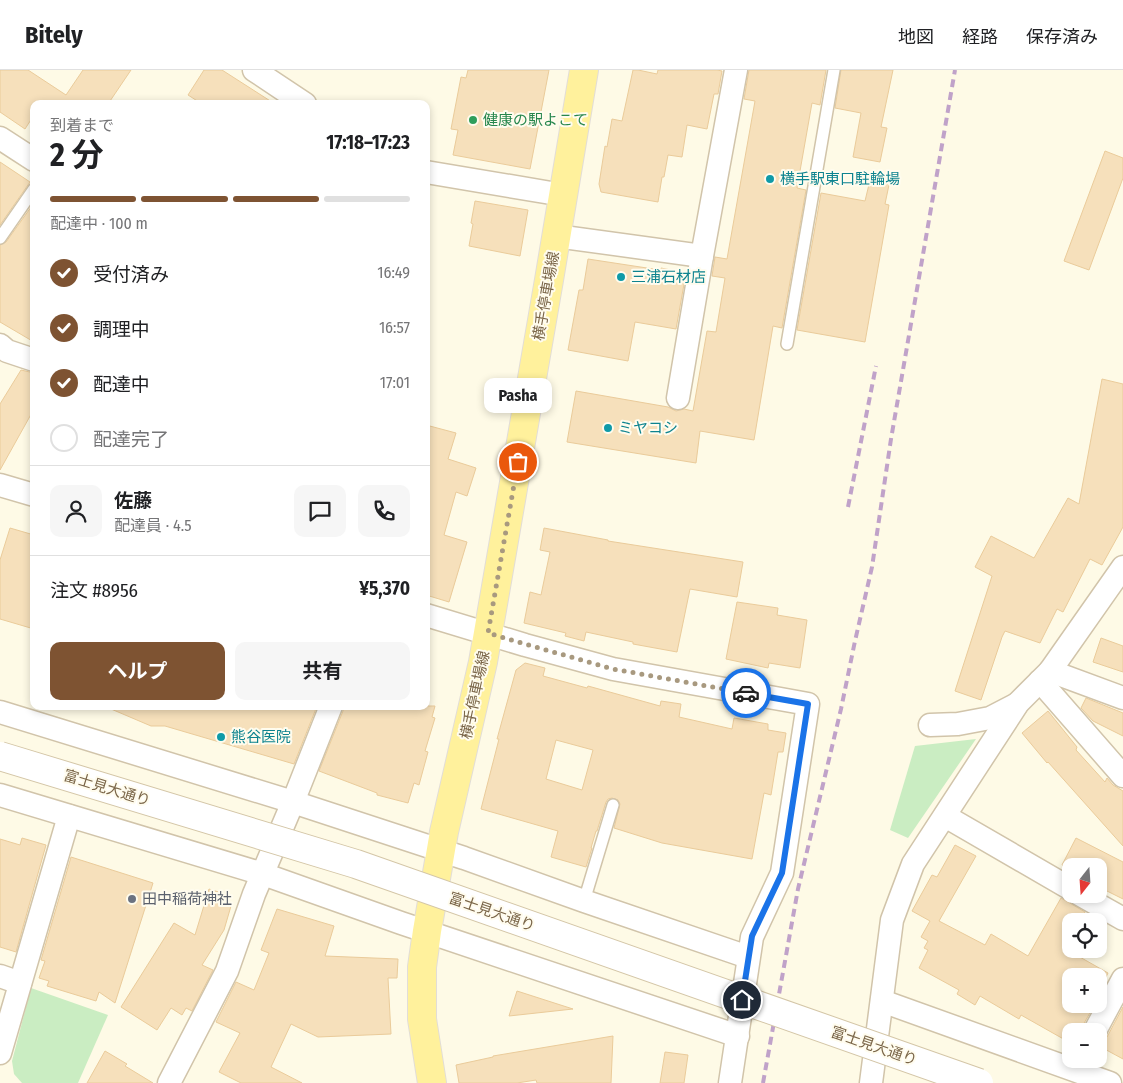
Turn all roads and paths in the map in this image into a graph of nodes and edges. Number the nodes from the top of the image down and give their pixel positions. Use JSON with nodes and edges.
{"nodes":[{"id":1,"x":254,"y":70,"type":"edge"},
{"id":2,"x":584,"y":70,"type":"edge"},
{"id":3,"x":736,"y":70,"type":"edge"},
{"id":4,"x":834,"y":70,"type":"edge"},
{"id":5,"x":282,"y":97,"type":"edge"},
{"id":6,"x":0,"y":138,"type":"edge"},
{"id":7,"x":30,"y":157,"type":"edge"},
{"id":8,"x":430,"y":173,"type":"edge"},
{"id":9,"x":30,"y":195,"type":"edge"},
{"id":10,"x":563,"y":195,"type":"junction"},
{"id":11,"x":556,"y":236,"type":"junction"},
{"id":12,"x":0,"y":238,"type":"edge"},
{"id":13,"x":702,"y":256,"type":"junction"},
{"id":14,"x":787,"y":344,"type":"dead end"},
{"id":15,"x":0,"y":346,"type":"edge"},
{"id":16,"x":30,"y":359,"type":"edge"},
{"id":17,"x":678,"y":398,"type":"dead end"},
{"id":18,"x":0,"y":485,"type":"edge"},
{"id":19,"x":30,"y":494,"type":"edge"},
{"id":20,"x":1123,"y":567,"type":"edge"},
{"id":21,"x":430,"y":615,"type":"edge"},
{"id":22,"x":488,"y":633,"type":"junction"},
{"id":23,"x":1045,"y":676,"type":"junction"},
{"id":24,"x":1123,"y":698,"type":"edge"},
{"id":25,"x":1018,"y":703,"type":"junction"},
{"id":26,"x":329,"y":710,"type":"edge"},
{"id":27,"x":0,"y":712,"type":"edge"},
{"id":28,"x":31,"y":713,"type":"edge"},
{"id":29,"x":930,"y":725,"type":"dead end"},
{"id":30,"x":0,"y":756,"type":"edge"},
{"id":31,"x":1123,"y":776,"type":"edge"},
{"id":32,"x":0,"y":795,"type":"edge"},
{"id":33,"x":294,"y":802,"type":"junction"},
{"id":34,"x":613,"y":805,"type":"dead end"},
{"id":35,"x":70,"y":816,"type":"junction"},
{"id":36,"x":945,"y":816,"type":"junction"},
{"id":37,"x":440,"y":851,"type":"junction"},
{"id":38,"x":263,"y":874,"type":"junction"},
{"id":39,"x":1062,"y":884,"type":"edge"},
{"id":40,"x":584,"y":901,"type":"junction"},
{"id":41,"x":1095,"y":903,"type":"edge"},
{"id":42,"x":1123,"y":919,"type":"edge"},
{"id":43,"x":427,"y":931,"type":"junction"},
{"id":44,"x":748,"y":957,"type":"junction"},
{"id":45,"x":1123,"y":979,"type":"edge"},
{"id":46,"x":10,"y":980,"type":"edge"},
{"id":47,"x":882,"y":1001,"type":"junction"},
{"id":48,"x":1099,"y":1023,"type":"edge"},
{"id":49,"x":738,"y":1036,"type":"junction"},
{"id":50,"x":0,"y":1053,"type":"edge"},
{"id":51,"x":1062,"y":1060,"type":"edge"},
{"id":52,"x":1082,"y":1068,"type":"edge"},
{"id":53,"x":169,"y":1083,"type":"edge"},
{"id":54,"x":432,"y":1083,"type":"edge"},
{"id":55,"x":730,"y":1083,"type":"edge"},
{"id":56,"x":871,"y":1083,"type":"edge"},
{"id":57,"x":979,"y":1083,"type":"edge"},
{"id":58,"x":1110,"y":1083,"type":"edge"}],
"edges":[{"from":1,"to":5,"type":"street"},
{"from":2,"to":10,"type":"main road","name":"横手停車場線"},
{"from":3,"to":13,"type":"street"},
{"from":4,"to":14,"type":"lane"},
{"from":6,"to":7,"type":"street"},
{"from":8,"to":10,"type":"street"},
{"from":9,"to":12,"type":"lane"},
{"from":10,"to":11,"type":"main road","name":"横手停車場線"},
{"from":11,"to":13,"type":"street"},
{"from":11,"to":22,"type":"main road","name":"横手停車場線"},
{"from":13,"to":17,"type":"street"},
{"from":15,"to":16,"type":"street"},
{"from":18,"to":19,"type":"street"},
{"from":20,"to":23,"type":"street"},
{"from":21,"to":22,"type":"street"},
{"from":22,"to":37,"type":"main road","name":"横手停車場線"},
{"from":22,"to":44,"type":"street"},
{"from":23,"to":24,"type":"street"},
{"from":23,"to":25,"type":"street"},
{"from":23,"to":31,"type":"street"},
{"from":25,"to":29,"type":"street"},
{"from":25,"to":36,"type":"street"},
{"from":26,"to":33,"type":"street"},
{"from":27,"to":28,"type":"street"},
{"from":28,"to":33,"type":"street"},
{"from":30,"to":57,"type":"street","name":"富士見大通り","bridge":true},
{"from":32,"to":35,"type":"street"},
{"from":33,"to":37,"type":"street"},
{"from":33,"to":38,"type":"street"},
{"from":34,"to":40,"type":"lane"},
{"from":35,"to":38,"type":"street"},
{"from":35,"to":46,"type":"street"},
{"from":36,"to":39,"type":"street"},
{"from":36,"to":47,"type":"street"},
{"from":37,"to":40,"type":"street"},
{"from":37,"to":43,"type":"main road","name":"横手停車場線"},
{"from":38,"to":43,"type":"street"},
{"from":38,"to":53,"type":"street"},
{"from":40,"to":44,"type":"street"},
{"from":41,"to":42,"type":"street"},
{"from":43,"to":49,"type":"street"},
{"from":43,"to":54,"type":"main road","name":"横手停車場線"},
{"from":44,"to":49,"type":"street"},
{"from":45,"to":48,"type":"street"},
{"from":46,"to":50,"type":"street"},
{"from":47,"to":51,"type":"street"},
{"from":47,"to":56,"type":"street"},
{"from":49,"to":55,"type":"street"},
{"from":52,"to":58,"type":"street"}]}
